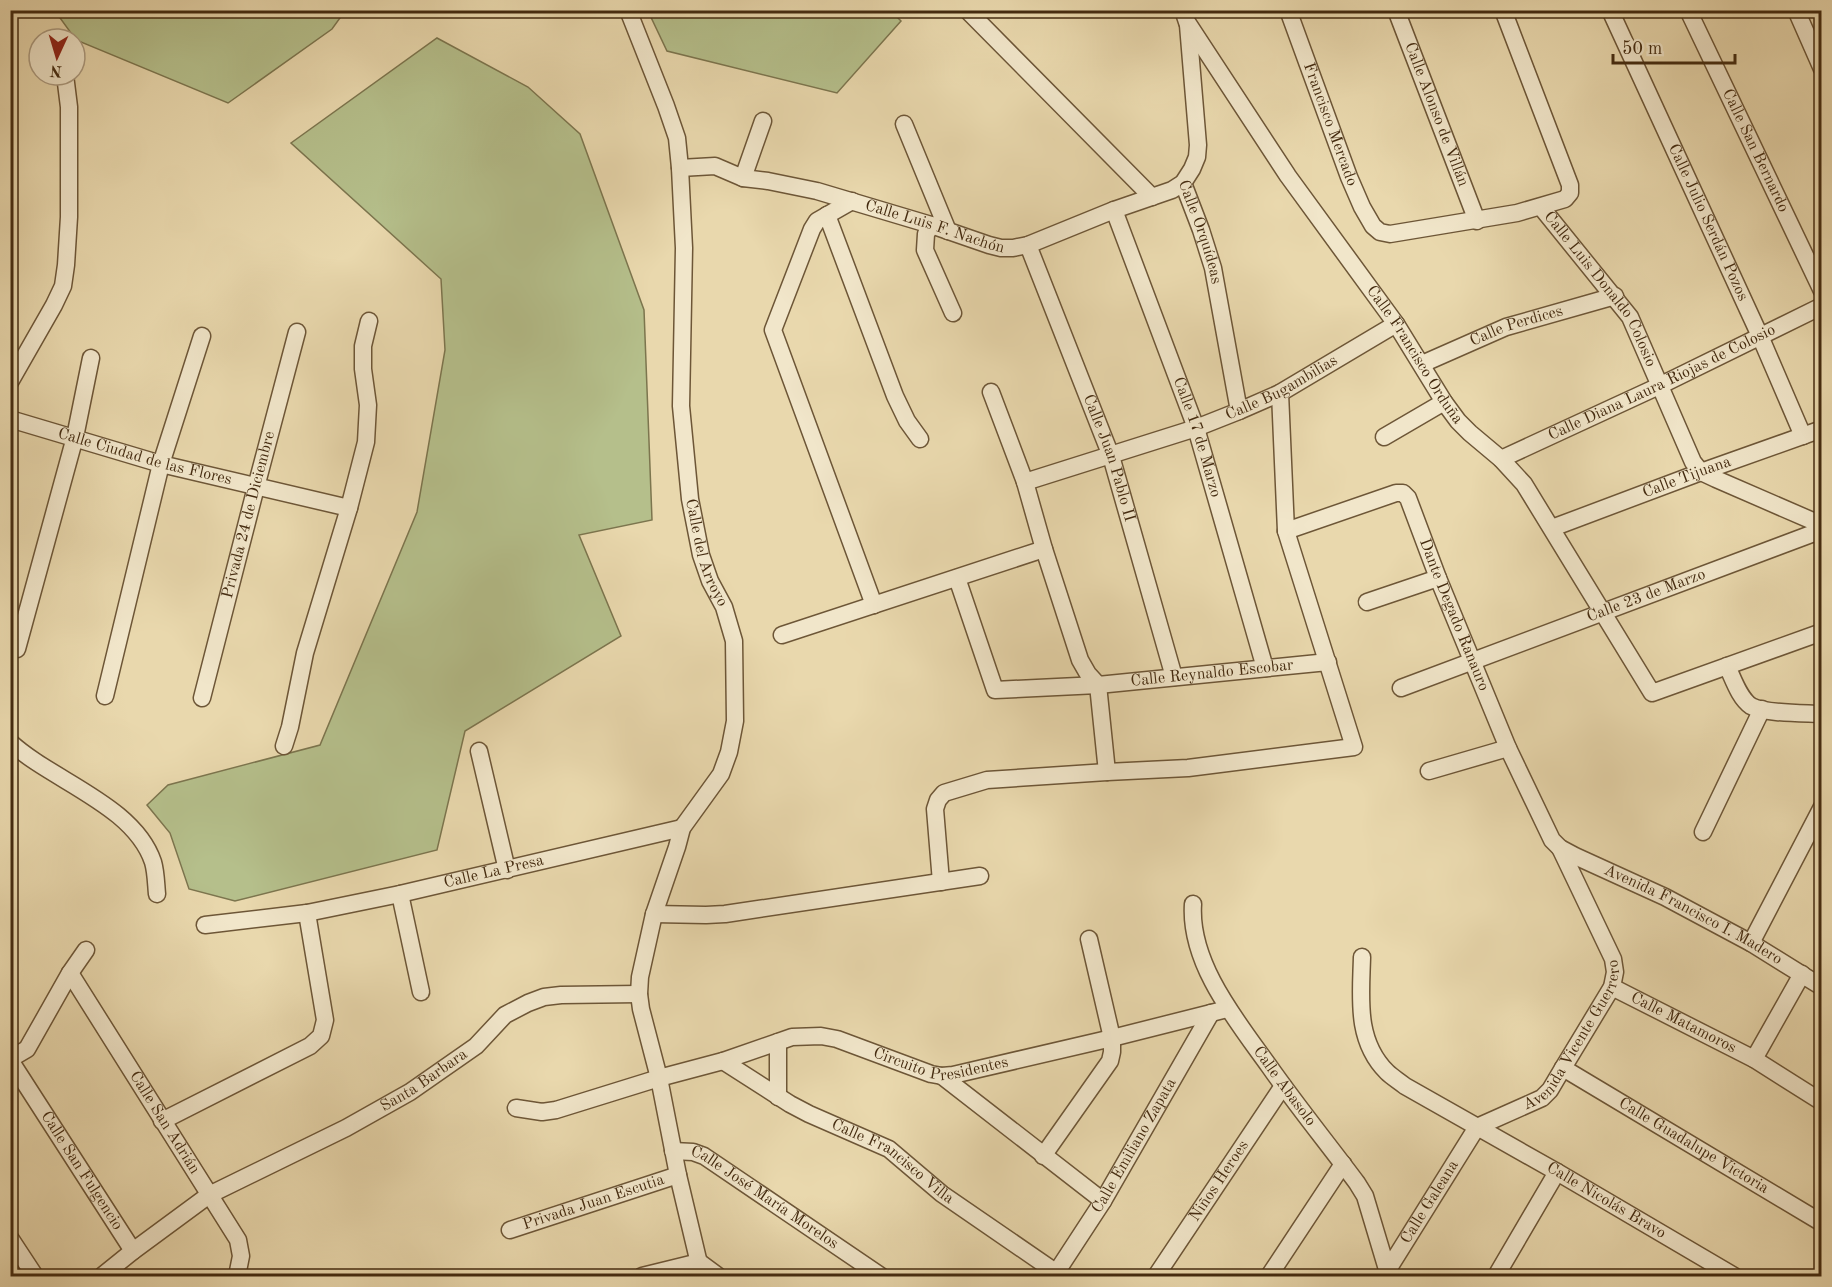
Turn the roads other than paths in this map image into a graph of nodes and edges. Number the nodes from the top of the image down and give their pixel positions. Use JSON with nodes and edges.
{"nodes":[{"id":1,"x":628,"y":10,"type":"edge"},
{"id":2,"x":967,"y":10,"type":"edge"},
{"id":3,"x":1288,"y":10,"type":"edge"},
{"id":4,"x":1396,"y":10,"type":"edge"},
{"id":5,"x":1503,"y":10,"type":"edge"},
{"id":6,"x":1610,"y":10,"type":"edge"},
{"id":7,"x":1688,"y":10,"type":"edge"},
{"id":8,"x":1796,"y":10,"type":"edge"},
{"id":9,"x":1185,"y":16,"type":"edge"},
{"id":10,"x":1821,"y":69,"type":"edge"},
{"id":11,"x":66,"y":87,"type":"edge"},
{"id":12,"x":763,"y":121,"type":"dead end"},
{"id":13,"x":904,"y":124,"type":"dead end"},
{"id":14,"x":680,"y":168,"type":"junction"},
{"id":15,"x":743,"y":178,"type":"junction"},
{"id":16,"x":1183,"y":183,"type":"junction"},
{"id":17,"x":1152,"y":197,"type":"junction"},
{"id":18,"x":852,"y":201,"type":"junction"},
{"id":19,"x":1542,"y":207,"type":"junction"},
{"id":20,"x":1114,"y":210,"type":"junction"},
{"id":21,"x":827,"y":215,"type":"junction"},
{"id":22,"x":1477,"y":221,"type":"junction"},
{"id":23,"x":931,"y":225,"type":"junction"},
{"id":24,"x":948,"y":231,"type":"junction"},
{"id":25,"x":1028,"y":245,"type":"junction"},
{"id":26,"x":1821,"y":291,"type":"edge"},
{"id":27,"x":1615,"y":296,"type":"junction"},
{"id":28,"x":1821,"y":306,"type":"edge"},
{"id":29,"x":953,"y":313,"type":"dead end"},
{"id":30,"x":369,"y":321,"type":"dead end"},
{"id":31,"x":1396,"y":324,"type":"junction"},
{"id":32,"x":297,"y":332,"type":"dead end"},
{"id":33,"x":202,"y":336,"type":"dead end"},
{"id":34,"x":1760,"y":336,"type":"junction"},
{"id":35,"x":91,"y":358,"type":"dead end"},
{"id":36,"x":1422,"y":364,"type":"junction"},
{"id":37,"x":10,"y":382,"type":"edge"},
{"id":38,"x":1659,"y":386,"type":"junction"},
{"id":39,"x":991,"y":392,"type":"dead end"},
{"id":40,"x":1280,"y":393,"type":"junction"},
{"id":41,"x":1444,"y":402,"type":"junction"},
{"id":42,"x":1239,"y":411,"type":"junction"},
{"id":43,"x":10,"y":419,"type":"edge"},
{"id":44,"x":1196,"y":428,"type":"junction"},
{"id":45,"x":1821,"y":429,"type":"edge"},
{"id":46,"x":1803,"y":436,"type":"junction"},
{"id":47,"x":75,"y":437,"type":"junction"},
{"id":48,"x":1384,"y":437,"type":"dead end"},
{"id":49,"x":920,"y":439,"type":"dead end"},
{"id":50,"x":1111,"y":456,"type":"junction"},
{"id":51,"x":1501,"y":459,"type":"junction"},
{"id":52,"x":162,"y":464,"type":"junction"},
{"id":53,"x":1701,"y":472,"type":"junction"},
{"id":54,"x":1025,"y":482,"type":"junction"},
{"id":55,"x":256,"y":487,"type":"junction"},
{"id":56,"x":349,"y":508,"type":"junction"},
{"id":57,"x":1552,"y":528,"type":"junction"},
{"id":58,"x":1821,"y":528,"type":"edge"},
{"id":59,"x":1286,"y":531,"type":"junction"},
{"id":60,"x":1044,"y":549,"type":"junction"},
{"id":61,"x":957,"y":578,"type":"junction"},
{"id":62,"x":1438,"y":578,"type":"junction"},
{"id":63,"x":1367,"y":602,"type":"dead end"},
{"id":64,"x":874,"y":605,"type":"junction"},
{"id":65,"x":1602,"y":613,"type":"junction"},
{"id":66,"x":1821,"y":632,"type":"edge"},
{"id":67,"x":782,"y":635,"type":"dead end"},
{"id":68,"x":17,"y":649,"type":"dead end"},
{"id":69,"x":1328,"y":662,"type":"junction"},
{"id":70,"x":1473,"y":662,"type":"junction"},
{"id":71,"x":1727,"y":666,"type":"junction"},
{"id":72,"x":1265,"y":668,"type":"junction"},
{"id":73,"x":1174,"y":677,"type":"junction"},
{"id":74,"x":1098,"y":685,"type":"junction"},
{"id":75,"x":1401,"y":688,"type":"dead end"},
{"id":76,"x":105,"y":696,"type":"dead end"},
{"id":77,"x":202,"y":698,"type":"dead end"},
{"id":78,"x":1762,"y":709,"type":"junction"},
{"id":79,"x":1821,"y":714,"type":"edge"},
{"id":80,"x":10,"y":742,"type":"edge"},
{"id":81,"x":284,"y":746,"type":"dead end"},
{"id":82,"x":1508,"y":748,"type":"junction"},
{"id":83,"x":479,"y":751,"type":"dead end"},
{"id":84,"x":1429,"y":771,"type":"dead end"},
{"id":85,"x":1107,"y":772,"type":"junction"},
{"id":86,"x":1821,"y":807,"type":"edge"},
{"id":87,"x":682,"y":828,"type":"junction"},
{"id":88,"x":1703,"y":832,"type":"dead end"},
{"id":89,"x":1560,"y":848,"type":"junction"},
{"id":90,"x":507,"y":870,"type":"junction"},
{"id":91,"x":980,"y":876,"type":"dead end"},
{"id":92,"x":940,"y":882,"type":"junction"},
{"id":93,"x":157,"y":894,"type":"dead end"},
{"id":94,"x":400,"y":894,"type":"junction"},
{"id":95,"x":1194,"y":904,"type":"dead end"},
{"id":96,"x":306,"y":913,"type":"junction"},
{"id":97,"x":654,"y":914,"type":"junction"},
{"id":98,"x":205,"y":926,"type":"dead end"},
{"id":99,"x":1089,"y":939,"type":"dead end"},
{"id":100,"x":1751,"y":943,"type":"junction"},
{"id":101,"x":86,"y":950,"type":"dead end"},
{"id":102,"x":1362,"y":957,"type":"dead end"},
{"id":103,"x":70,"y":973,"type":"junction"},
{"id":104,"x":1802,"y":974,"type":"junction"},
{"id":105,"x":1612,"y":987,"type":"junction"},
{"id":106,"x":1821,"y":987,"type":"edge"},
{"id":107,"x":421,"y":992,"type":"dead end"},
{"id":108,"x":639,"y":994,"type":"junction"},
{"id":109,"x":1219,"y":1011,"type":"junction"},
{"id":110,"x":1112,"y":1038,"type":"junction"},
{"id":111,"x":778,"y":1042,"type":"junction"},
{"id":112,"x":1754,"y":1059,"type":"junction"},
{"id":113,"x":10,"y":1060,"type":"edge"},
{"id":114,"x":723,"y":1061,"type":"junction"},
{"id":115,"x":1563,"y":1068,"type":"junction"},
{"id":116,"x":942,"y":1076,"type":"junction"},
{"id":117,"x":659,"y":1078,"type":"junction"},
{"id":118,"x":1283,"y":1086,"type":"junction"},
{"id":119,"x":778,"y":1096,"type":"junction"},
{"id":120,"x":1821,"y":1102,"type":"edge"},
{"id":121,"x":516,"y":1108,"type":"dead end"},
{"id":122,"x":162,"y":1121,"type":"junction"},
{"id":123,"x":1477,"y":1127,"type":"junction"},
{"id":124,"x":673,"y":1151,"type":"junction"},
{"id":125,"x":1043,"y":1156,"type":"junction"},
{"id":126,"x":1343,"y":1164,"type":"junction"},
{"id":127,"x":1557,"y":1172,"type":"junction"},
{"id":128,"x":678,"y":1175,"type":"junction"},
{"id":129,"x":209,"y":1195,"type":"junction"},
{"id":130,"x":1103,"y":1201,"type":"junction"},
{"id":131,"x":1821,"y":1223,"type":"edge"},
{"id":132,"x":510,"y":1230,"type":"dead end"},
{"id":133,"x":10,"y":1238,"type":"edge"},
{"id":134,"x":133,"y":1251,"type":"junction"},
{"id":135,"x":700,"y":1269,"type":"edge"},
{"id":136,"x":1056,"y":1275,"type":"edge"},
{"id":137,"x":1387,"y":1275,"type":"edge"},
{"id":138,"x":35,"y":1276,"type":"edge"},
{"id":139,"x":102,"y":1276,"type":"edge"},
{"id":140,"x":237,"y":1276,"type":"edge"},
{"id":141,"x":642,"y":1276,"type":"edge"},
{"id":142,"x":718,"y":1276,"type":"edge"},
{"id":143,"x":881,"y":1276,"type":"edge"},
{"id":144,"x":1156,"y":1276,"type":"edge"},
{"id":145,"x":1269,"y":1276,"type":"edge"},
{"id":146,"x":1496,"y":1276,"type":"edge"},
{"id":147,"x":1734,"y":1276,"type":"edge"}],
"edges":[{"from":1,"to":14,"type":"street","name":"Calle del Arroyo"},
{"from":2,"to":17,"type":"street"},
{"from":3,"to":22,"type":"street","name":"Francisco Mercado"},
{"from":4,"to":22,"type":"street","name":"Calle Alonso de Villán"},
{"from":5,"to":19,"type":"street"},
{"from":6,"to":34,"type":"street","name":"Calle Julio Serdán Pozos"},
{"from":7,"to":26,"type":"street","name":"Calle San Bernardo"},
{"from":8,"to":10,"type":"street"},
{"from":9,"to":16,"type":"street","name":"Calle Orquídeas"},
{"from":9,"to":31,"type":"street","name":"Calle Francisco Orduña"},
{"from":11,"to":37,"type":"street"},
{"from":12,"to":15,"type":"street"},
{"from":13,"to":24,"type":"street"},
{"from":14,"to":15,"type":"street","name":"Calle Luis F. Nachón"},
{"from":14,"to":87,"type":"street","name":"Calle del Arroyo"},
{"from":15,"to":18,"type":"street","name":"Calle Luis F. Nachón"},
{"from":16,"to":17,"type":"street","name":"Calle Luis F. Nachón"},
{"from":16,"to":42,"type":"street","name":"Calle Orquídeas"},
{"from":17,"to":20,"type":"street","name":"Calle Luis F. Nachón"},
{"from":18,"to":21,"type":"street"},
{"from":18,"to":23,"type":"street","name":"Calle Luis F. Nachón"},
{"from":19,"to":22,"type":"street"},
{"from":19,"to":27,"type":"street","name":"Calle Luis Donaldo Colosio"},
{"from":20,"to":25,"type":"street","name":"Calle Luis F. Nachón"},
{"from":20,"to":44,"type":"street","name":"Calle 17 de Marzo"},
{"from":21,"to":49,"type":"street"},
{"from":21,"to":64,"type":"street"},
{"from":23,"to":24,"type":"street","name":"Calle Luis F. Nachón"},
{"from":23,"to":29,"type":"street"},
{"from":24,"to":25,"type":"street","name":"Calle Luis F. Nachón"},
{"from":25,"to":50,"type":"street","name":"Calle Juan Pablo II"},
{"from":27,"to":36,"type":"street","name":"Calle Perdices"},
{"from":27,"to":38,"type":"street","name":"Calle Luis Donaldo Colosio"},
{"from":28,"to":34,"type":"street","name":"Calle Diana Laura Riojas de Colosio"},
{"from":30,"to":56,"type":"street"},
{"from":31,"to":36,"type":"street","name":"Calle Francisco Orduña"},
{"from":31,"to":40,"type":"street","name":"Calle Bugambilias"},
{"from":32,"to":55,"type":"street","name":"Privada 24 de Diciembre"},
{"from":33,"to":52,"type":"street"},
{"from":34,"to":38,"type":"street","name":"Calle Diana Laura Riojas de Colosio"},
{"from":34,"to":46,"type":"street","name":"Calle Julio Serdán Pozos"},
{"from":35,"to":47,"type":"street"},
{"from":36,"to":41,"type":"street","name":"Calle Francisco Orduña"},
{"from":38,"to":51,"type":"street","name":"Calle Diana Laura Riojas de Colosio"},
{"from":38,"to":53,"type":"street","name":"Calle Luis Donaldo Colosio"},
{"from":39,"to":54,"type":"street"},
{"from":40,"to":42,"type":"street","name":"Calle Bugambilias"},
{"from":40,"to":59,"type":"street"},
{"from":41,"to":48,"type":"street"},
{"from":41,"to":51,"type":"street","name":"Calle Francisco Orduña"},
{"from":42,"to":44,"type":"street","name":"Calle Bugambilias"},
{"from":43,"to":47,"type":"street","name":"Calle Ciudad de las Flores"},
{"from":44,"to":50,"type":"street","name":"Calle Bugambilias"},
{"from":44,"to":72,"type":"street","name":"Calle 17 de Marzo"},
{"from":45,"to":46,"type":"street","name":"Calle Tijuana"},
{"from":46,"to":53,"type":"street","name":"Calle Tijuana"},
{"from":47,"to":52,"type":"street","name":"Calle Ciudad de las Flores"},
{"from":47,"to":68,"type":"street"},
{"from":50,"to":54,"type":"street","name":"Calle Bugambilias"},
{"from":50,"to":73,"type":"street","name":"Calle Juan Pablo II"},
{"from":51,"to":57,"type":"street","name":"Calle Francisco Orduña"},
{"from":52,"to":55,"type":"street","name":"Calle Ciudad de las Flores"},
{"from":52,"to":76,"type":"street"},
{"from":53,"to":57,"type":"street","name":"Calle Tijuana"},
{"from":53,"to":58,"type":"street"},
{"from":54,"to":60,"type":"street"},
{"from":55,"to":56,"type":"street","name":"Calle Ciudad de las Flores"},
{"from":55,"to":77,"type":"street","name":"Privada 24 de Diciembre"},
{"from":56,"to":81,"type":"street"},
{"from":57,"to":65,"type":"street","name":"Calle Francisco Orduña"},
{"from":58,"to":65,"type":"street","name":"Calle 23 de Marzo"},
{"from":59,"to":62,"type":"street","name":"Dante Degado Ranauro"},
{"from":59,"to":69,"type":"street"},
{"from":60,"to":61,"type":"street"},
{"from":60,"to":74,"type":"street"},
{"from":61,"to":64,"type":"street"},
{"from":61,"to":74,"type":"street","name":"Calle Reynaldo Escobar"},
{"from":62,"to":63,"type":"street"},
{"from":62,"to":70,"type":"street","name":"Dante Degado Ranauro"},
{"from":64,"to":67,"type":"street"},
{"from":65,"to":70,"type":"street","name":"Calle 23 de Marzo"},
{"from":65,"to":71,"type":"street","name":"Calle Francisco Orduña"},
{"from":66,"to":71,"type":"street"},
{"from":69,"to":72,"type":"street","name":"Calle Reynaldo Escobar"},
{"from":69,"to":85,"type":"street"},
{"from":70,"to":75,"type":"street"},
{"from":70,"to":82,"type":"street","name":"Dante Degado Ranauro"},
{"from":71,"to":78,"type":"street"},
{"from":72,"to":73,"type":"street","name":"Calle Reynaldo Escobar"},
{"from":73,"to":74,"type":"street","name":"Calle Reynaldo Escobar"},
{"from":74,"to":85,"type":"street"},
{"from":78,"to":79,"type":"street"},
{"from":78,"to":88,"type":"street"},
{"from":80,"to":93,"type":"street"},
{"from":82,"to":84,"type":"street"},
{"from":82,"to":89,"type":"street","name":"Dante Degado Ranauro"},
{"from":83,"to":90,"type":"street"},
{"from":85,"to":92,"type":"street"},
{"from":86,"to":100,"type":"street"},
{"from":87,"to":90,"type":"street","name":"Calle La Presa"},
{"from":87,"to":97,"type":"street","name":"Calle del Arroyo"},
{"from":89,"to":100,"type":"street","name":"Avenida Francisco I. Madero"},
{"from":89,"to":105,"type":"street","name":"Avenida Vicente Guerrero"},
{"from":90,"to":94,"type":"street","name":"Calle La Presa"},
{"from":91,"to":92,"type":"street"},
{"from":92,"to":97,"type":"street"},
{"from":94,"to":96,"type":"street","name":"Calle La Presa"},
{"from":94,"to":107,"type":"street"},
{"from":95,"to":109,"type":"street","name":"Calle Abasolo"},
{"from":96,"to":98,"type":"street","name":"Calle La Presa"},
{"from":96,"to":122,"type":"street"},
{"from":97,"to":108,"type":"street","name":"Calle del Arroyo"},
{"from":99,"to":110,"type":"street"},
{"from":100,"to":104,"type":"street","name":"Avenida Francisco I. Madero"},
{"from":101,"to":103,"type":"street"},
{"from":102,"to":123,"type":"street","name":"Calle Nicolás Bravo"},
{"from":103,"to":113,"type":"street"},
{"from":103,"to":122,"type":"street","name":"Calle San Adrián"},
{"from":104,"to":106,"type":"street","name":"Avenida Francisco I. Madero"},
{"from":104,"to":112,"type":"street","name":"Calle Matamoros"},
{"from":105,"to":112,"type":"street","name":"Calle Matamoros"},
{"from":105,"to":115,"type":"street","name":"Avenida Vicente Guerrero"},
{"from":108,"to":117,"type":"street","name":"Calle del Arroyo"},
{"from":108,"to":129,"type":"street","name":"Santa Barbara"},
{"from":109,"to":110,"type":"street","name":"Circuito Presidentes"},
{"from":109,"to":118,"type":"street","name":"Calle Abasolo"},
{"from":109,"to":130,"type":"street","name":"Calle Emiliano Zapata"},
{"from":110,"to":116,"type":"street","name":"Circuito Presidentes"},
{"from":110,"to":125,"type":"street"},
{"from":111,"to":114,"type":"street","name":"Circuito Presidentes"},
{"from":111,"to":116,"type":"street","name":"Circuito Presidentes"},
{"from":111,"to":119,"type":"street"},
{"from":112,"to":120,"type":"street","name":"Calle Matamoros"},
{"from":113,"to":134,"type":"street","name":"Calle San Fulgencio"},
{"from":114,"to":117,"type":"street","name":"Circuito Presidentes"},
{"from":114,"to":119,"type":"street","name":"Calle Francisco Villa"},
{"from":115,"to":123,"type":"street","name":"Avenida Vicente Guerrero"},
{"from":115,"to":131,"type":"street","name":"Calle Guadalupe Victoria"},
{"from":116,"to":125,"type":"street"},
{"from":117,"to":121,"type":"street","name":"Circuito Presidentes"},
{"from":117,"to":124,"type":"street","name":"Calle del Arroyo"},
{"from":118,"to":126,"type":"street","name":"Calle Abasolo"},
{"from":118,"to":144,"type":"street","name":"Niños Heroes"},
{"from":119,"to":136,"type":"street","name":"Calle Francisco Villa"},
{"from":122,"to":129,"type":"street","name":"Calle San Adrián"},
{"from":123,"to":127,"type":"street","name":"Calle Nicolás Bravo"},
{"from":123,"to":137,"type":"street","name":"Calle Galeana"},
{"from":124,"to":128,"type":"street","name":"Calle del Arroyo"},
{"from":124,"to":143,"type":"street","name":"Calle José María Morelos"},
{"from":125,"to":130,"type":"street"},
{"from":126,"to":137,"type":"street","name":"Calle Abasolo"},
{"from":126,"to":145,"type":"street"},
{"from":127,"to":146,"type":"street"},
{"from":127,"to":147,"type":"street","name":"Calle Nicolás Bravo"},
{"from":128,"to":132,"type":"street","name":"Privada Juan Escutia"},
{"from":128,"to":135,"type":"street","name":"Calle del Arroyo"},
{"from":129,"to":134,"type":"street","name":"Santa Barbara"},
{"from":129,"to":140,"type":"street","name":"Calle San Adrián"},
{"from":130,"to":136,"type":"street","name":"Calle Emiliano Zapata"},
{"from":133,"to":138,"type":"street"},
{"from":134,"to":139,"type":"street","name":"Santa Barbara"},
{"from":135,"to":141,"type":"street"},
{"from":135,"to":142,"type":"street"}]}
